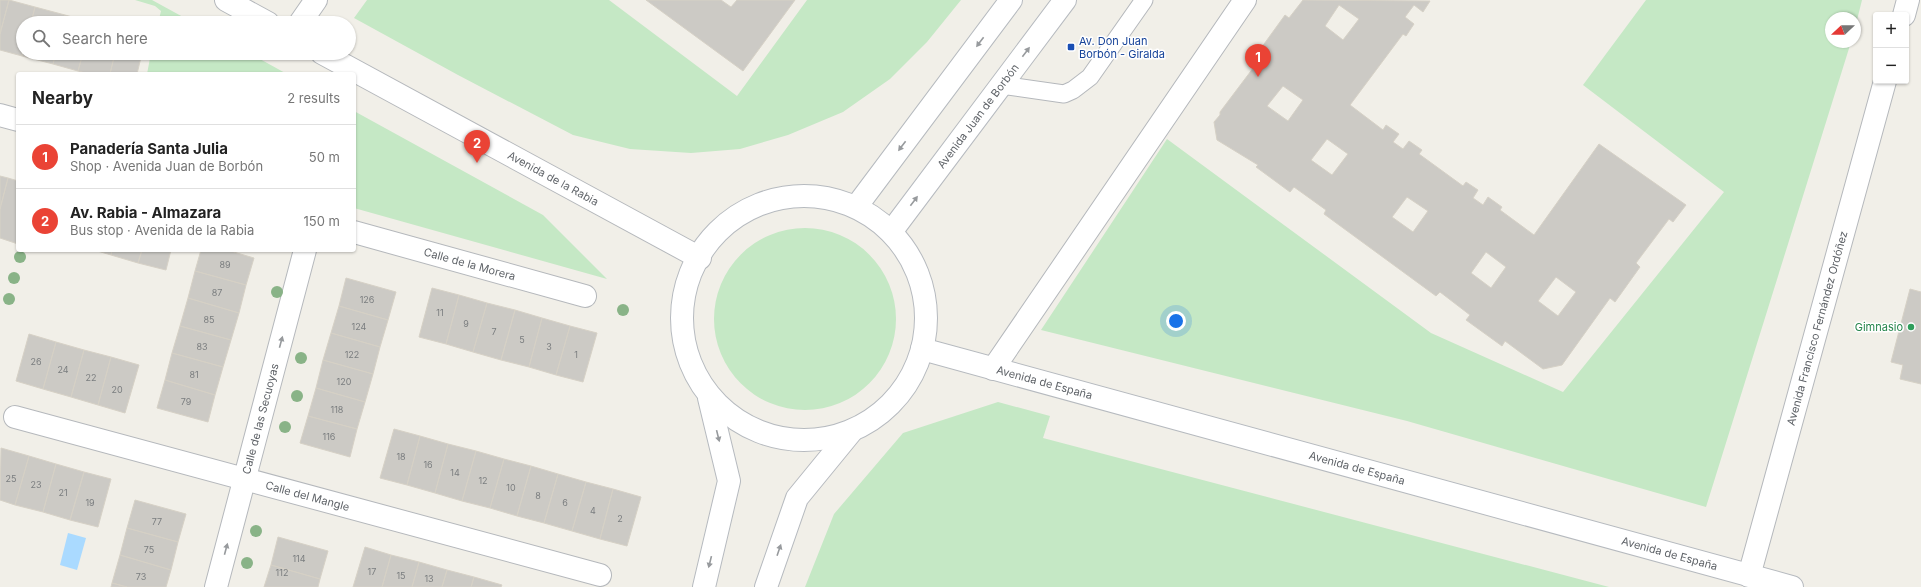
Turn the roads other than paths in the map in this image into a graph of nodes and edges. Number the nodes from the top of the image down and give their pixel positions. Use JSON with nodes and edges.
{"nodes":[{"id":1,"x":226,"y":0,"type":"edge"},
{"id":2,"x":316,"y":0,"type":"edge"},
{"id":3,"x":1011,"y":0,"type":"edge"},
{"id":4,"x":1065,"y":0,"type":"edge"},
{"id":5,"x":1144,"y":0,"type":"edge"},
{"id":6,"x":1245,"y":0,"type":"edge"},
{"id":7,"x":1908,"y":0,"type":"edge"},
{"id":8,"x":1905,"y":12,"type":"edge"},
{"id":9,"x":255,"y":16,"type":"edge"},
{"id":10,"x":305,"y":16,"type":"edge"},
{"id":11,"x":335,"y":60,"type":"edge"},
{"id":12,"x":1884,"y":84,"type":"edge"},
{"id":13,"x":1001,"y":85,"type":"junction"},
{"id":14,"x":0,"y":115,"type":"edge"},
{"id":15,"x":16,"y":119,"type":"edge"},
{"id":16,"x":856,"y":207,"type":"junction"},
{"id":17,"x":891,"y":232,"type":"junction"},
{"id":18,"x":356,"y":233,"type":"edge"},
{"id":19,"x":304,"y":252,"type":"edge"},
{"id":20,"x":700,"y":258,"type":"junction"},
{"id":21,"x":585,"y":296,"type":"dead end"},
{"id":22,"x":922,"y":349,"type":"junction"},
{"id":23,"x":993,"y":369,"type":"junction"},
{"id":24,"x":709,"y":398,"type":"junction"},
{"id":25,"x":15,"y":417,"type":"dead end"},
{"id":26,"x":851,"y":432,"type":"junction"},
{"id":27,"x":245,"y":479,"type":"junction"},
{"id":28,"x":600,"y":575,"type":"dead end"},
{"id":29,"x":1749,"y":576,"type":"junction"},
{"id":30,"x":216,"y":587,"type":"edge"},
{"id":31,"x":704,"y":587,"type":"edge"},
{"id":32,"x":766,"y":587,"type":"edge"},
{"id":33,"x":1792,"y":587,"type":"edge"}],
"edges":[{"from":1,"to":9,"type":"street"},
{"from":2,"to":10,"type":"street"},
{"from":3,"to":16,"type":"street","one_way":true},
{"from":13,"to":4,"type":"street","name":"Avenida Juan de Borbón","one_way":true},
{"from":5,"to":13,"type":"lane"},
{"from":6,"to":23,"type":"street"},
{"from":7,"to":8,"type":"street"},
{"from":11,"to":20,"type":"street","name":"Avenida de la Rabia"},
{"from":12,"to":29,"type":"street","name":"Avenida Francisco Fernández Ordóñez"},
{"from":17,"to":13,"type":"street","name":"Avenida Juan de Borbón","one_way":true},
{"from":14,"to":15,"type":"street"},
{"from":16,"to":17,"type":"street"},
{"from":16,"to":20,"type":"street"},
{"from":17,"to":22,"type":"street"},
{"from":18,"to":21,"type":"street","name":"Calle de la Morera"},
{"from":27,"to":19,"type":"street","name":"Calle de las Secuoyas","one_way":true},
{"from":20,"to":24,"type":"street"},
{"from":22,"to":23,"type":"street","name":"Avenida de España"},
{"from":22,"to":26,"type":"street"},
{"from":23,"to":29,"type":"street","name":"Avenida de España"},
{"from":24,"to":26,"type":"street"},
{"from":24,"to":31,"type":"street","one_way":true},
{"from":25,"to":27,"type":"street","name":"Calle del Mangle"},
{"from":32,"to":26,"type":"street","one_way":true},
{"from":27,"to":28,"type":"street","name":"Calle del Mangle"},
{"from":30,"to":27,"type":"street","name":"Calle de las Secuoyas","one_way":true},
{"from":29,"to":33,"type":"street","name":"Avenida de España"}]}
